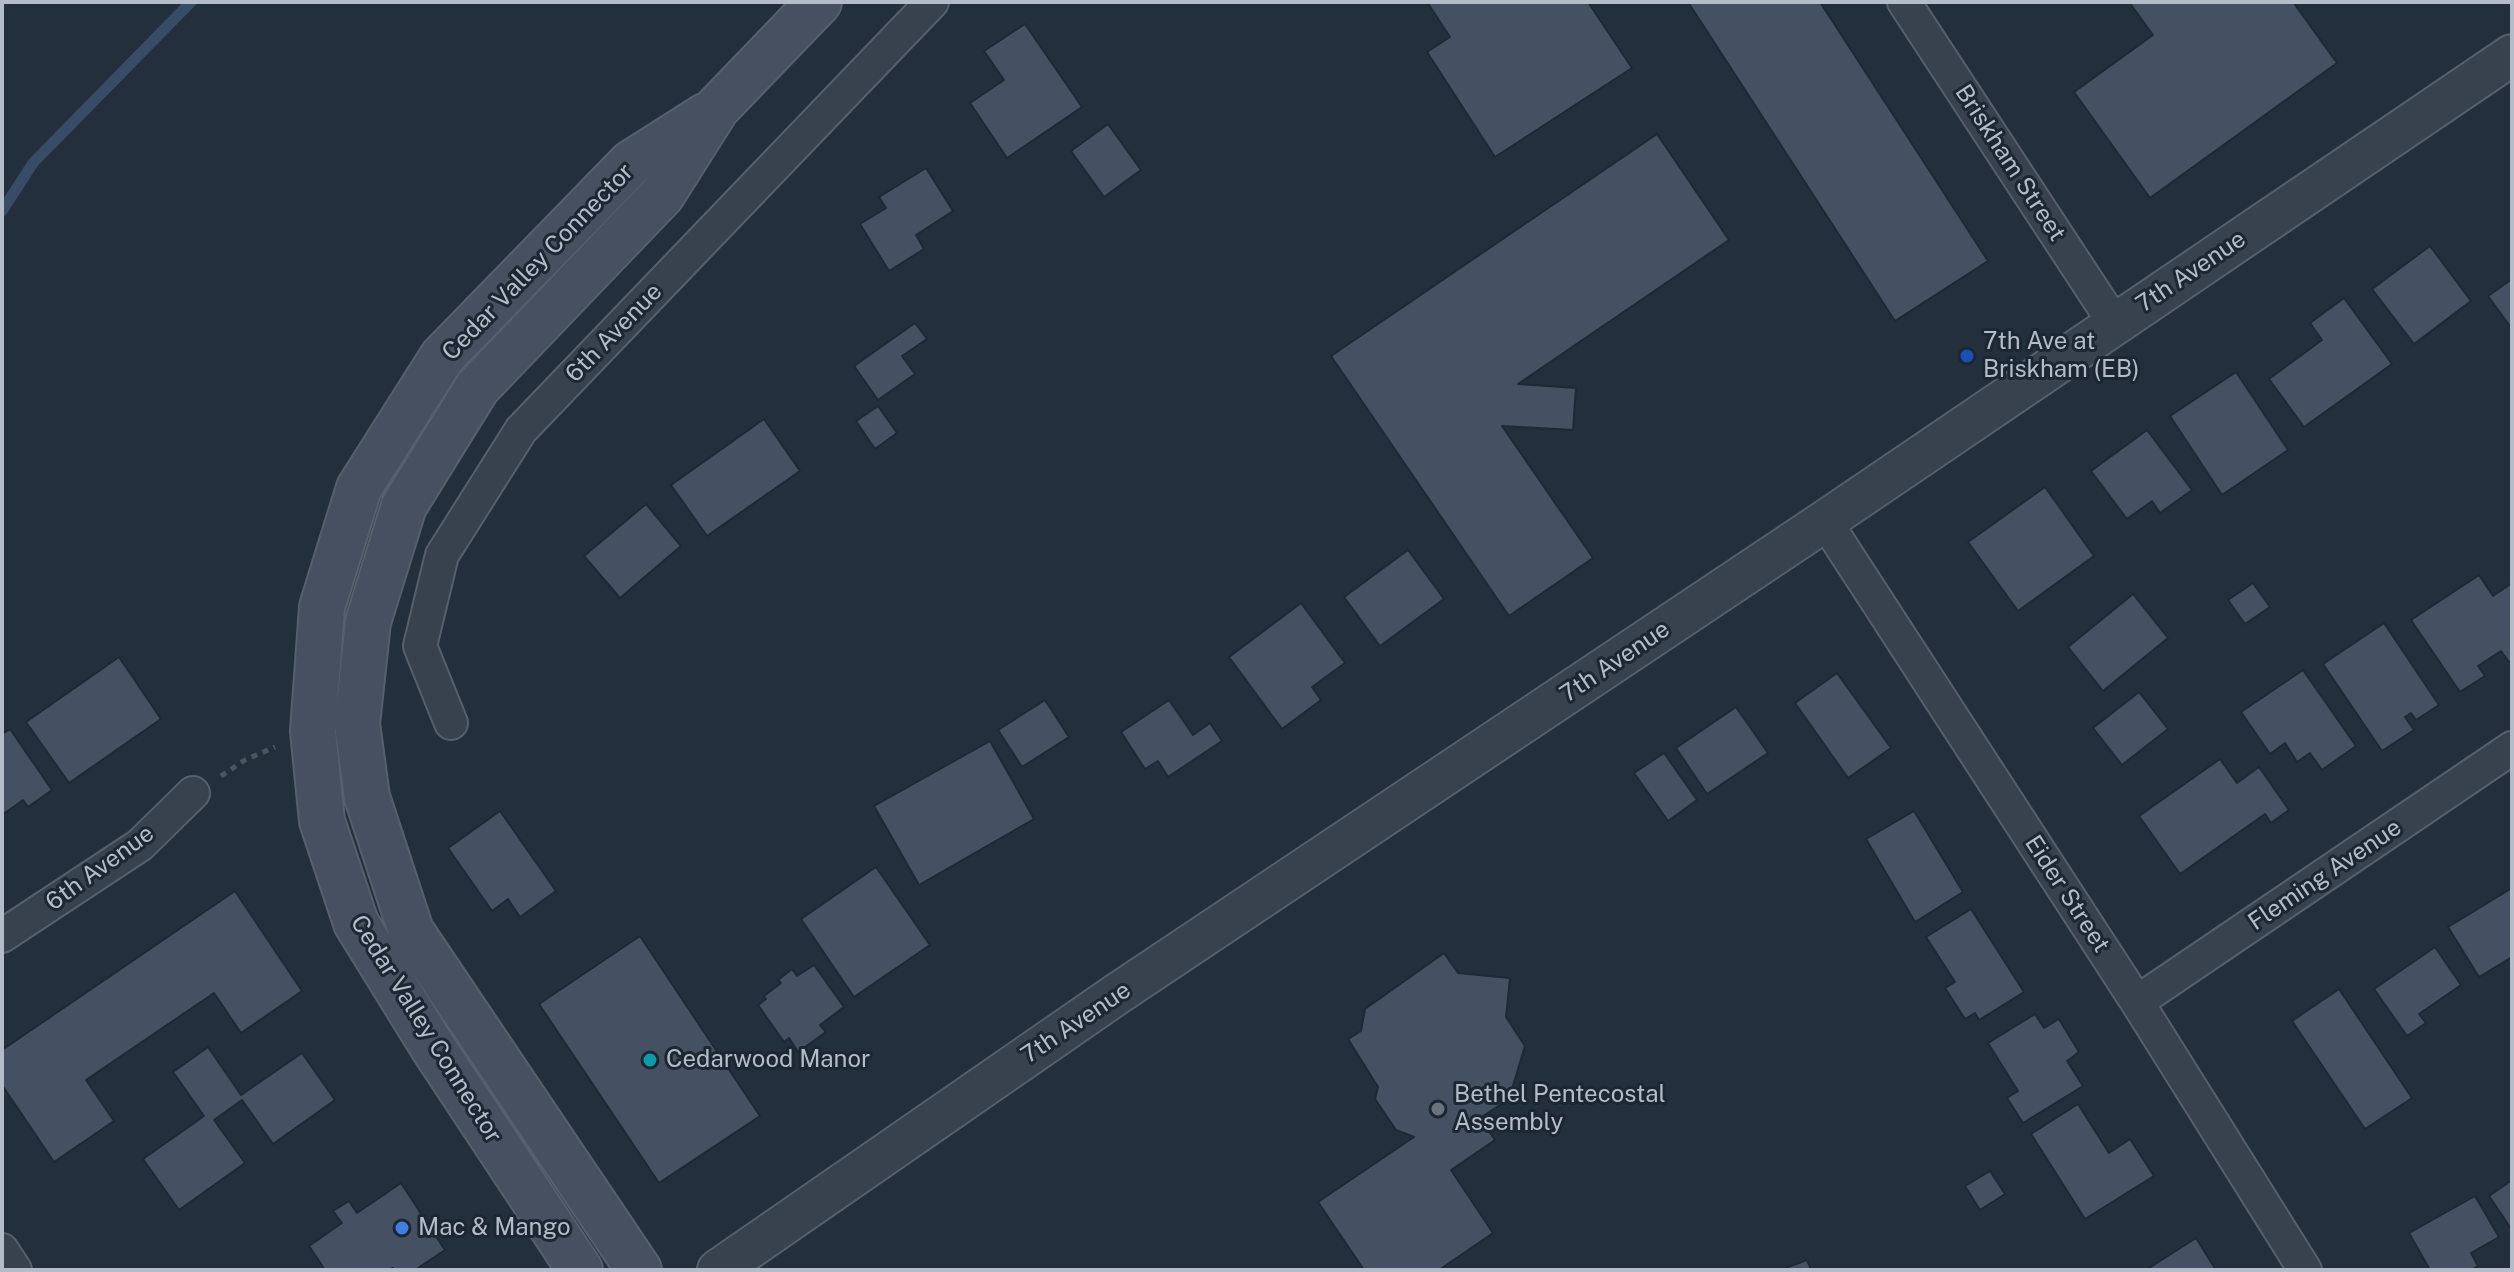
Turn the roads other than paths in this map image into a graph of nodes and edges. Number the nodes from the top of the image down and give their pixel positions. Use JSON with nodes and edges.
{"nodes":[{"id":1,"x":819,"y":2,"type":"edge"},
{"id":2,"x":932,"y":2,"type":"edge"},
{"id":3,"x":1904,"y":2,"type":"edge"},
{"id":4,"x":2512,"y":55,"type":"edge"},
{"id":5,"x":717,"y":108,"type":"junction"},
{"id":6,"x":2115,"y":324,"type":"junction"},
{"id":7,"x":1825,"y":521,"type":"junction"},
{"id":8,"x":451,"y":723,"type":"dead end"},
{"id":9,"x":2512,"y":748,"type":"edge"},
{"id":10,"x":193,"y":793,"type":"road end"},
{"id":11,"x":2,"y":936,"type":"edge"},
{"id":12,"x":2137,"y":1002,"type":"junction"},
{"id":13,"x":2,"y":1250,"type":"edge"},
{"id":14,"x":15,"y":1270,"type":"edge"},
{"id":15,"x":580,"y":1270,"type":"edge"},
{"id":16,"x":639,"y":1270,"type":"edge"},
{"id":17,"x":718,"y":1270,"type":"edge"},
{"id":18,"x":2305,"y":1270,"type":"edge"}],
"edges":[{"from":1,"to":5,"type":"main road","name":"Cedar Valley Connector"},
{"from":2,"to":8,"type":"street","name":"6th Avenue"},
{"from":3,"to":6,"type":"street","name":"Briskham Street"},
{"from":4,"to":6,"type":"street","name":"7th Avenue"},
{"from":5,"to":15,"type":"main road","name":"Cedar Valley Connector"},
{"from":5,"to":16,"type":"main road","name":"Cedar Valley Connector"},
{"from":6,"to":7,"type":"street","name":"7th Avenue"},
{"from":7,"to":12,"type":"street","name":"Eider Street"},
{"from":7,"to":17,"type":"street","name":"7th Avenue"},
{"from":9,"to":12,"type":"street","name":"Fleming Avenue"},
{"from":10,"to":11,"type":"street","name":"6th Avenue"},
{"from":12,"to":18,"type":"street","name":"Eider Street"},
{"from":13,"to":14,"type":"street"}]}
